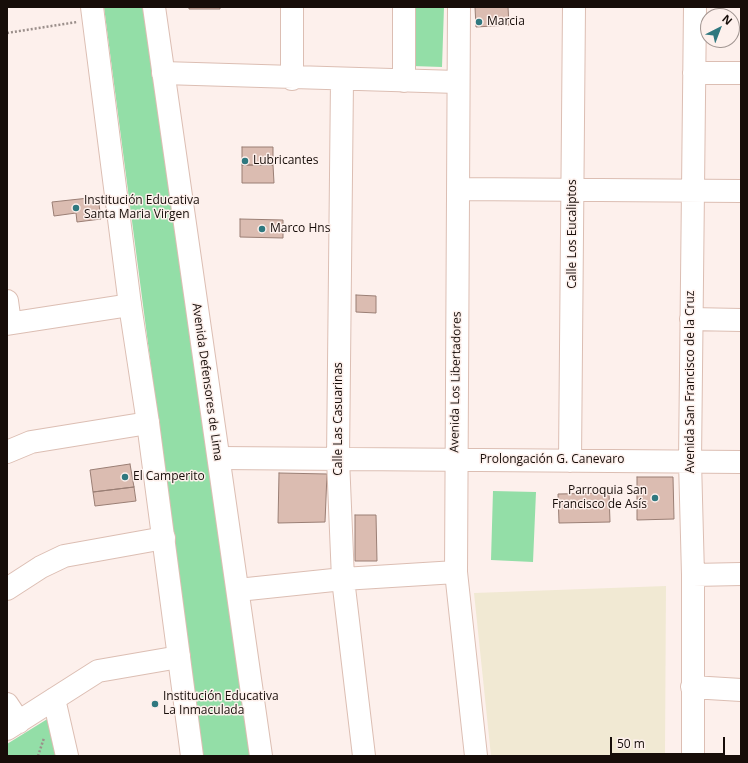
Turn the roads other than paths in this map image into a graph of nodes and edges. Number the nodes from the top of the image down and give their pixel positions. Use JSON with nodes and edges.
{"nodes":[{"id":1,"x":154,"y":7,"type":"edge"},
{"id":2,"x":292,"y":7,"type":"edge"},
{"id":3,"x":404,"y":7,"type":"edge"},
{"id":4,"x":459,"y":7,"type":"edge"},
{"id":5,"x":574,"y":7,"type":"edge"},
{"id":6,"x":695,"y":7,"type":"edge"},
{"id":7,"x":92,"y":13,"type":"edge"},
{"id":8,"x":741,"y":72,"type":"edge"},
{"id":9,"x":694,"y":73,"type":"junction"},
{"id":10,"x":163,"y":74,"type":"junction"},
{"id":11,"x":292,"y":78,"type":"junction"},
{"id":12,"x":342,"y":80,"type":"junction"},
{"id":13,"x":404,"y":81,"type":"junction"},
{"id":14,"x":457,"y":82,"type":"junction"},
{"id":15,"x":459,"y":189,"type":"junction"},
{"id":16,"x":573,"y":191,"type":"junction"},
{"id":17,"x":693,"y":191,"type":"junction"},
{"id":18,"x":741,"y":191,"type":"edge"},
{"id":19,"x":7,"y":301,"type":"edge"},
{"id":20,"x":130,"y":305,"type":"junction"},
{"id":21,"x":691,"y":319,"type":"junction"},
{"id":22,"x":741,"y":320,"type":"edge"},
{"id":23,"x":9,"y":324,"type":"edge"},
{"id":24,"x":148,"y":423,"type":"junction"},
{"id":25,"x":7,"y":452,"type":"edge"},
{"id":26,"x":219,"y":458,"type":"junction"},
{"id":27,"x":338,"y":459,"type":"junction"},
{"id":28,"x":455,"y":460,"type":"junction"},
{"id":29,"x":570,"y":460,"type":"junction"},
{"id":30,"x":690,"y":461,"type":"junction"},
{"id":31,"x":741,"y":462,"type":"edge"},
{"id":32,"x":164,"y":538,"type":"junction"},
{"id":33,"x":456,"y":572,"type":"junction"},
{"id":34,"x":741,"y":574,"type":"edge"},
{"id":35,"x":693,"y":575,"type":"junction"},
{"id":36,"x":343,"y":579,"type":"junction"},
{"id":37,"x":7,"y":589,"type":"edge"},
{"id":38,"x":238,"y":590,"type":"junction"},
{"id":39,"x":179,"y":657,"type":"junction"},
{"id":40,"x":692,"y":688,"type":"junction"},
{"id":41,"x":741,"y":690,"type":"edge"},
{"id":42,"x":54,"y":699,"type":"junction"},
{"id":43,"x":7,"y":704,"type":"edge"},
{"id":44,"x":13,"y":726,"type":"edge"},
{"id":45,"x":68,"y":756,"type":"edge"},
{"id":46,"x":192,"y":756,"type":"edge"},
{"id":47,"x":261,"y":756,"type":"edge"},
{"id":48,"x":364,"y":756,"type":"edge"},
{"id":49,"x":476,"y":756,"type":"edge"},
{"id":50,"x":693,"y":756,"type":"edge"}],
"edges":[{"from":1,"to":10,"type":"street","name":"Avenida Defensores de Lima"},
{"from":2,"to":11,"type":"street"},
{"from":3,"to":13,"type":"street"},
{"from":4,"to":14,"type":"street","name":"Avenida Los Libertadores"},
{"from":5,"to":16,"type":"street","name":"Calle Los Eucaliptos"},
{"from":6,"to":9,"type":"street","name":"Avenida San Francisco de la Cruz"},
{"from":7,"to":20,"type":"street"},
{"from":8,"to":9,"type":"street"},
{"from":9,"to":17,"type":"street","name":"Avenida San Francisco de la Cruz"},
{"from":10,"to":11,"type":"street"},
{"from":10,"to":26,"type":"street","name":"Avenida Defensores de Lima"},
{"from":11,"to":12,"type":"street"},
{"from":12,"to":13,"type":"street"},
{"from":12,"to":27,"type":"street","name":"Calle Las Casuarinas"},
{"from":13,"to":14,"type":"street"},
{"from":14,"to":15,"type":"street","name":"Avenida Los Libertadores"},
{"from":15,"to":16,"type":"street"},
{"from":15,"to":28,"type":"street","name":"Avenida Los Libertadores"},
{"from":16,"to":17,"type":"street"},
{"from":16,"to":29,"type":"street","name":"Calle Los Eucaliptos"},
{"from":17,"to":18,"type":"street"},
{"from":17,"to":21,"type":"street","name":"Avenida San Francisco de la Cruz"},
{"from":19,"to":23,"type":"street"},
{"from":20,"to":23,"type":"street"},
{"from":20,"to":24,"type":"street"},
{"from":21,"to":22,"type":"street"},
{"from":21,"to":30,"type":"street","name":"Avenida San Francisco de la Cruz"},
{"from":24,"to":25,"type":"street"},
{"from":24,"to":32,"type":"street"},
{"from":26,"to":27,"type":"street","name":"Prolongación G. Canevaro"},
{"from":26,"to":38,"type":"street","name":"Avenida Defensores de Lima"},
{"from":27,"to":28,"type":"street","name":"Prolongación G. Canevaro"},
{"from":27,"to":36,"type":"street","name":"Calle Las Casuarinas"},
{"from":28,"to":29,"type":"street","name":"Prolongación G. Canevaro"},
{"from":28,"to":33,"type":"street","name":"Avenida Los Libertadores"},
{"from":29,"to":30,"type":"street","name":"Prolongación G. Canevaro"},
{"from":30,"to":31,"type":"street","name":"Prolongación G. Canevaro"},
{"from":30,"to":35,"type":"street","name":"Avenida San Francisco de la Cruz"},
{"from":32,"to":37,"type":"street"},
{"from":32,"to":39,"type":"street"},
{"from":33,"to":36,"type":"street"},
{"from":33,"to":49,"type":"street","name":"Avenida Los Libertadores"},
{"from":34,"to":35,"type":"street"},
{"from":35,"to":40,"type":"street","name":"Avenida San Francisco de la Cruz"},
{"from":36,"to":38,"type":"street"},
{"from":36,"to":48,"type":"street","name":"Calle Las Casuarinas"},
{"from":38,"to":47,"type":"street","name":"Avenida Defensores de Lima"},
{"from":39,"to":42,"type":"street"},
{"from":39,"to":46,"type":"street"},
{"from":40,"to":41,"type":"street"},
{"from":40,"to":50,"type":"street","name":"Avenida San Francisco de la Cruz"},
{"from":42,"to":44,"type":"street"},
{"from":42,"to":45,"type":"street"},
{"from":43,"to":44,"type":"street"}]}
